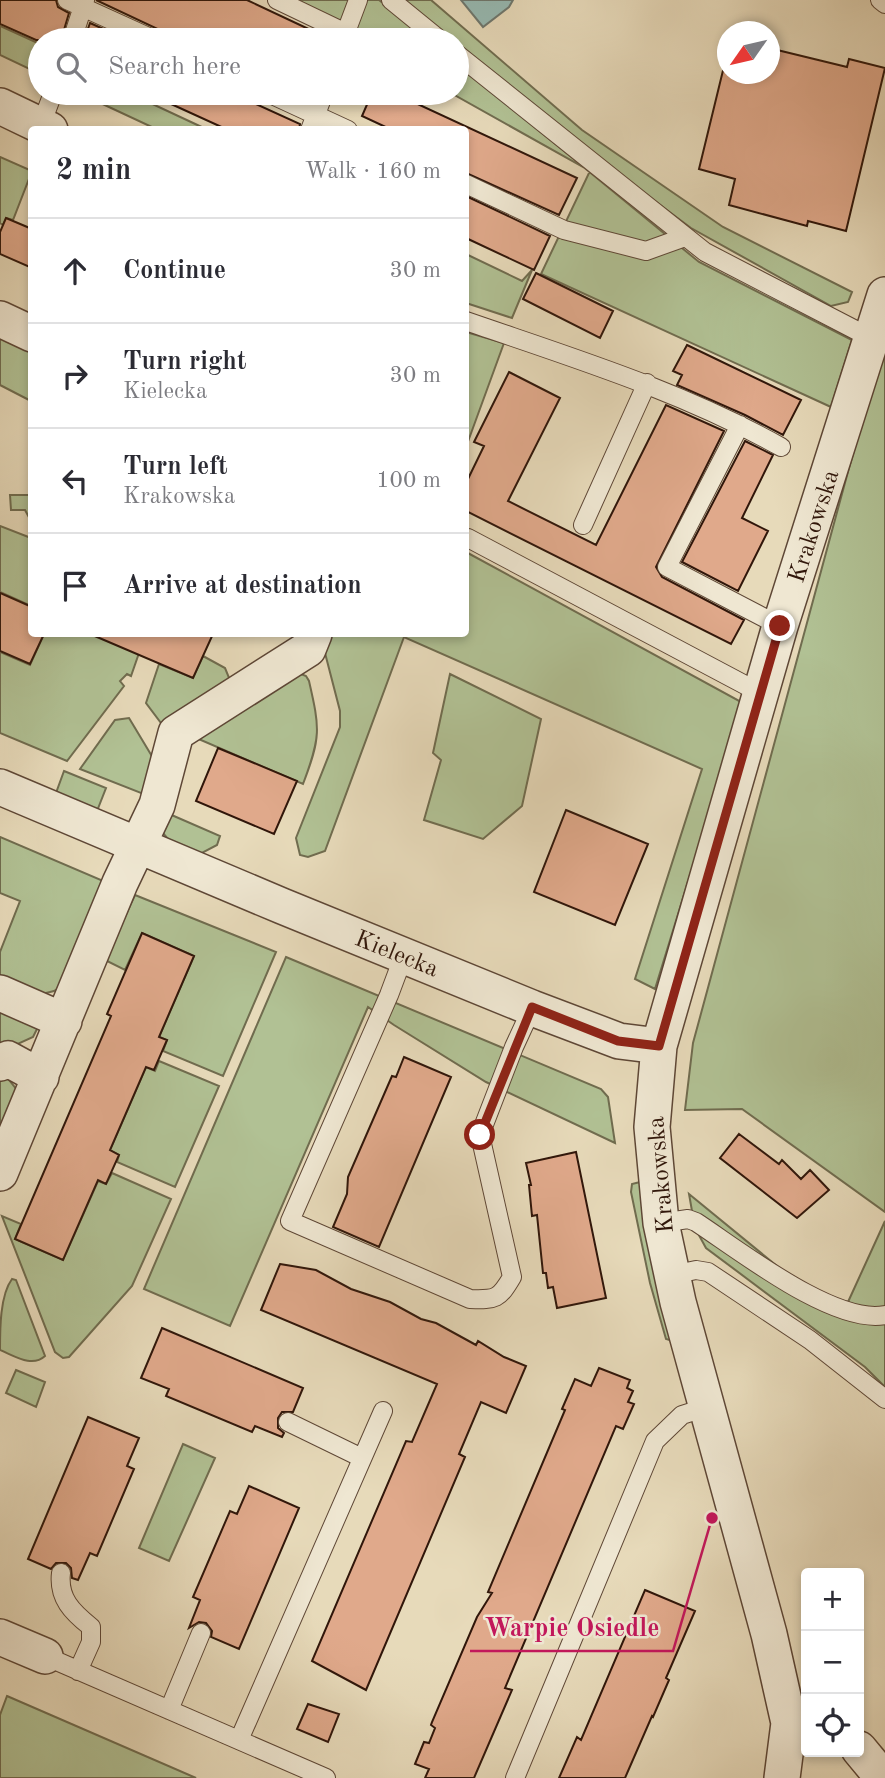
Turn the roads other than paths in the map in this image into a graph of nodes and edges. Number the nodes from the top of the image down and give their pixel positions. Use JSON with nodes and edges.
{"nodes":[{"id":1,"x":276,"y":0,"type":"edge"},
{"id":2,"x":358,"y":0,"type":"edge"},
{"id":3,"x":391,"y":0,"type":"edge"},
{"id":4,"x":880,"y":0,"type":"edge"},
{"id":5,"x":79,"y":3,"type":"edge"},
{"id":6,"x":885,"y":4,"type":"edge"},
{"id":7,"x":74,"y":28,"type":"edge"},
{"id":8,"x":130,"y":28,"type":"edge"},
{"id":9,"x":327,"y":28,"type":"edge"},
{"id":10,"x":347,"y":28,"type":"edge"},
{"id":11,"x":425,"y":28,"type":"edge"},
{"id":12,"x":469,"y":64,"type":"edge"},
{"id":13,"x":51,"y":105,"type":"edge"},
{"id":14,"x":287,"y":105,"type":"edge"},
{"id":15,"x":319,"y":105,"type":"edge"},
{"id":16,"x":0,"y":106,"type":"edge"},
{"id":17,"x":313,"y":122,"type":"edge"},
{"id":18,"x":44,"y":126,"type":"edge"},
{"id":19,"x":46,"y":126,"type":"edge"},
{"id":20,"x":330,"y":126,"type":"edge"},
{"id":21,"x":469,"y":185,"type":"edge"},
{"id":22,"x":685,"y":237,"type":"junction"},
{"id":23,"x":885,"y":295,"type":"edge"},
{"id":24,"x":0,"y":319,"type":"edge"},
{"id":25,"x":469,"y":322,"type":"edge"},
{"id":26,"x":28,"y":332,"type":"edge"},
{"id":27,"x":871,"y":338,"type":"junction"},
{"id":28,"x":647,"y":383,"type":"junction"},
{"id":29,"x":740,"y":425,"type":"junction"},
{"id":30,"x":781,"y":447,"type":"dead end"},
{"id":31,"x":583,"y":525,"type":"dead end"},
{"id":32,"x":469,"y":539,"type":"edge"},
{"id":33,"x":780,"y":626,"type":"junction"},
{"id":34,"x":313,"y":637,"type":"edge"},
{"id":35,"x":762,"y":694,"type":"junction"},
{"id":36,"x":0,"y":787,"type":"edge"},
{"id":37,"x":140,"y":845,"type":"junction"},
{"id":38,"x":404,"y":955,"type":"junction"},
{"id":39,"x":0,"y":993,"type":"edge"},
{"id":40,"x":532,"y":1007,"type":"junction"},
{"id":41,"x":64,"y":1021,"type":"junction"},
{"id":42,"x":659,"y":1046,"type":"junction"},
{"id":43,"x":0,"y":1063,"type":"edge"},
{"id":44,"x":41,"y":1077,"type":"junction"},
{"id":45,"x":0,"y":1172,"type":"edge"},
{"id":46,"x":661,"y":1223,"type":"junction"},
{"id":47,"x":672,"y":1275,"type":"junction"},
{"id":48,"x":885,"y":1315,"type":"edge"},
{"id":49,"x":885,"y":1399,"type":"edge"},
{"id":50,"x":707,"y":1407,"type":"junction"},
{"id":51,"x":383,"y":1411,"type":"dead end"},
{"id":52,"x":288,"y":1422,"type":"dead end"},
{"id":53,"x":362,"y":1458,"type":"junction"},
{"id":54,"x":61,"y":1573,"type":"dead end"},
{"id":55,"x":201,"y":1633,"type":"dead end"},
{"id":56,"x":0,"y":1637,"type":"edge"},
{"id":57,"x":45,"y":1656,"type":"joint"},
{"id":58,"x":78,"y":1671,"type":"junction"},
{"id":59,"x":169,"y":1710,"type":"junction"},
{"id":60,"x":797,"y":1724,"type":"edge"},
{"id":61,"x":239,"y":1740,"type":"junction"},
{"id":62,"x":864,"y":1755,"type":"edge"},
{"id":63,"x":326,"y":1778,"type":"edge"},
{"id":64,"x":516,"y":1778,"type":"edge"},
{"id":65,"x":782,"y":1778,"type":"edge"},
{"id":66,"x":883,"y":1778,"type":"edge"}],
"edges":[{"from":1,"to":9,"type":"lane"},
{"from":2,"to":10,"type":"lane"},
{"from":3,"to":11,"type":"lane"},
{"from":4,"to":6,"type":"lane"},
{"from":5,"to":7,"type":"lane"},
{"from":5,"to":8,"type":"lane"},
{"from":12,"to":22,"type":"lane"},
{"from":13,"to":19,"type":"lane"},
{"from":14,"to":17,"type":"lane"},
{"from":15,"to":17,"type":"lane"},
{"from":16,"to":18,"type":"street"},
{"from":17,"to":20,"type":"lane"},
{"from":21,"to":22,"type":"lane"},
{"from":22,"to":27,"type":"lane"},
{"from":23,"to":27,"type":"street","name":"Krakowska"},
{"from":24,"to":26,"type":"street"},
{"from":25,"to":28,"type":"lane"},
{"from":27,"to":33,"type":"street","name":"Krakowska"},
{"from":28,"to":29,"type":"lane"},
{"from":28,"to":31,"type":"lane"},
{"from":29,"to":30,"type":"lane"},
{"from":29,"to":33,"type":"lane"},
{"from":32,"to":35,"type":"lane"},
{"from":33,"to":35,"type":"street","name":"Krakowska"},
{"from":34,"to":37,"type":"street"},
{"from":35,"to":42,"type":"street","name":"Krakowska"},
{"from":36,"to":37,"type":"street","name":"Kielecka"},
{"from":37,"to":38,"type":"street","name":"Kielecka"},
{"from":37,"to":41,"type":"street"},
{"from":38,"to":40,"type":"street","name":"Kielecka"},
{"from":38,"to":40,"type":"lane"},
{"from":39,"to":41,"type":"street"},
{"from":40,"to":42,"type":"street","name":"Kielecka"},
{"from":41,"to":44,"type":"street"},
{"from":42,"to":46,"type":"street","name":"Krakowska"},
{"from":43,"to":44,"type":"street"},
{"from":44,"to":45,"type":"street"},
{"from":46,"to":47,"type":"street","name":"Krakowska"},
{"from":46,"to":48,"type":"lane"},
{"from":47,"to":49,"type":"lane"},
{"from":47,"to":50,"type":"street","name":"Krakowska"},
{"from":50,"to":60,"type":"street","name":"Krakowska"},
{"from":50,"to":64,"type":"lane"},
{"from":51,"to":53,"type":"lane"},
{"from":52,"to":53,"type":"lane"},
{"from":53,"to":61,"type":"lane"},
{"from":54,"to":58,"type":"lane"},
{"from":55,"to":59,"type":"lane"},
{"from":56,"to":57,"type":"street"},
{"from":57,"to":58,"type":"lane"},
{"from":58,"to":59,"type":"lane"},
{"from":59,"to":61,"type":"lane"},
{"from":60,"to":65,"type":"street","name":"Krakowska"},
{"from":61,"to":63,"type":"lane"},
{"from":62,"to":66,"type":"street"}]}
